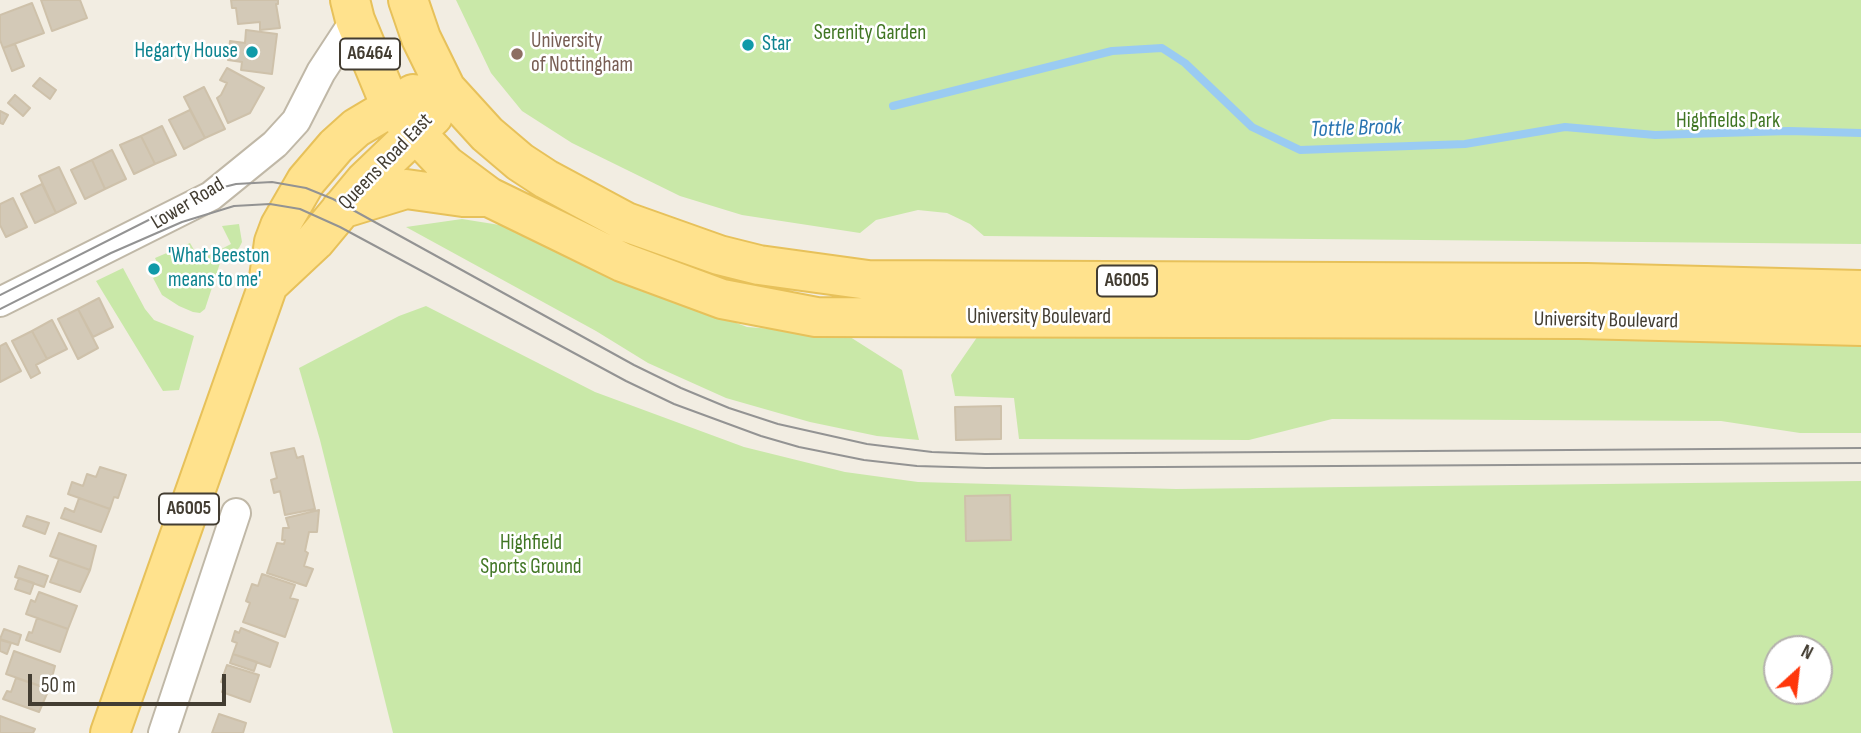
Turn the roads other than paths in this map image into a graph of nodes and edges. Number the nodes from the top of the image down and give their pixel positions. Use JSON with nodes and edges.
{"nodes":[{"id":1,"x":408,"y":0,"type":"edge"},
{"id":2,"x":353,"y":10,"type":"edge"},
{"id":3,"x":446,"y":89,"type":"junction"},
{"id":4,"x":404,"y":119,"type":"junction"},
{"id":5,"x":489,"y":197,"type":"junction"},
{"id":6,"x":340,"y":209,"type":"junction"},
{"id":7,"x":268,"y":285,"type":"junction"},
{"id":8,"x":1861,"y":290,"type":"edge"},
{"id":9,"x":0,"y":302,"type":"edge"},
{"id":10,"x":1861,"y":326,"type":"edge"},
{"id":11,"x":236,"y":513,"type":"dead end"},
{"id":12,"x":110,"y":733,"type":"edge"},
{"id":13,"x":163,"y":733,"type":"edge"}],
"edges":[{"from":1,"to":3,"type":"main road","name":"University Boulevard","number":"A6464"},
{"from":2,"to":4,"type":"main road","name":"University Boulevard","number":"A6464"},
{"from":2,"to":9,"type":"street","name":"Lower Road"},
{"from":3,"to":4,"type":"main road","name":"Queens Road East","number":"A6005"},
{"from":3,"to":8,"type":"main road","name":"University Boulevard","number":"A6005"},
{"from":4,"to":5,"type":"main road","name":"University Boulevard","number":"A6005"},
{"from":4,"to":6,"type":"main road","name":"Queens Road East","number":"A6005"},
{"from":4,"to":7,"type":"main road","name":"Queens Road East","number":"A6005"},
{"from":5,"to":6,"type":"main road","number":"A6005"},
{"from":5,"to":10,"type":"main road","name":"University Boulevard","number":"A6005"},
{"from":6,"to":7,"type":"main road","name":"Queens Road East","number":"A6005"},
{"from":7,"to":12,"type":"main road","name":"Queens Road East","number":"A6005"},
{"from":11,"to":13,"type":"street"}]}
